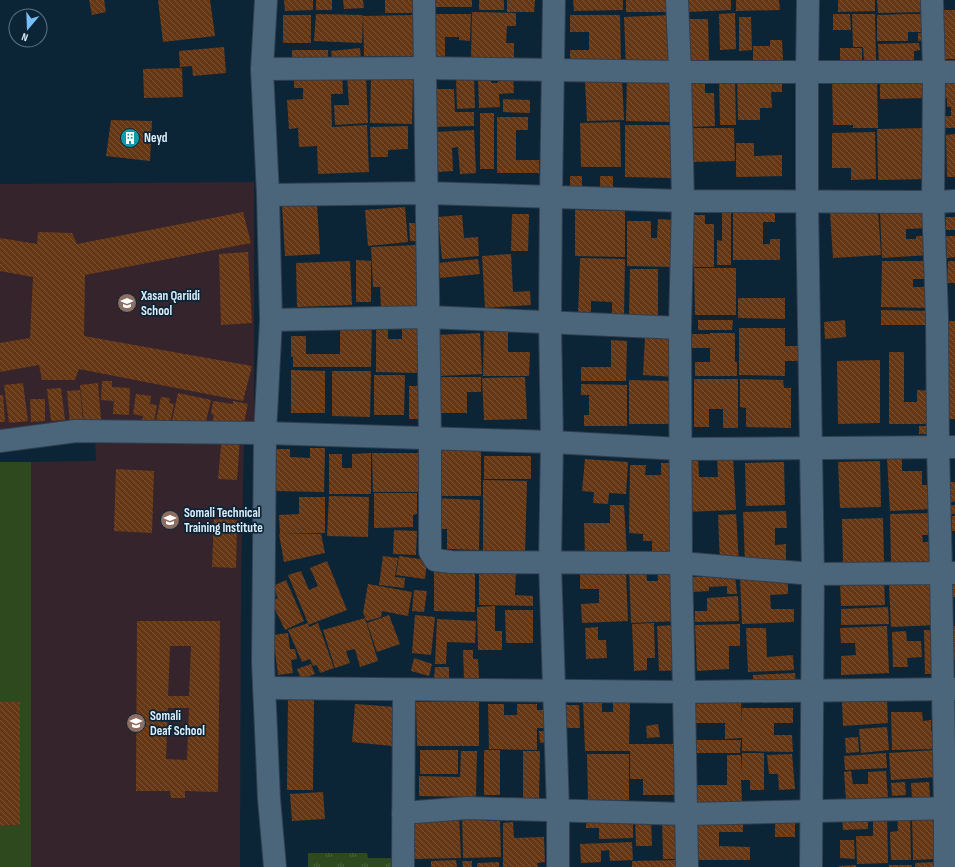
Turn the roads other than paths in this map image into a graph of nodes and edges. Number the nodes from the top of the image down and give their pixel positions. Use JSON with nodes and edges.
{"nodes":[{"id":1,"x":266,"y":0,"type":"edge"},
{"id":2,"x":424,"y":0,"type":"edge"},
{"id":3,"x":554,"y":0,"type":"edge"},
{"id":4,"x":677,"y":0,"type":"edge"},
{"id":5,"x":808,"y":0,"type":"edge"},
{"id":6,"x":932,"y":0,"type":"edge"},
{"id":7,"x":424,"y":68,"type":"junction"},
{"id":8,"x":262,"y":69,"type":"junction"},
{"id":9,"x":553,"y":70,"type":"junction"},
{"id":10,"x":807,"y":71,"type":"junction"},
{"id":11,"x":680,"y":72,"type":"junction"},
{"id":12,"x":945,"y":72,"type":"edge"},
{"id":13,"x":426,"y":193,"type":"junction"},
{"id":14,"x":268,"y":195,"type":"junction"},
{"id":15,"x":551,"y":197,"type":"junction"},
{"id":16,"x":682,"y":201,"type":"junction"},
{"id":17,"x":955,"y":201,"type":"edge"},
{"id":18,"x":807,"y":202,"type":"junction"},
{"id":19,"x":933,"y":202,"type":"junction"},
{"id":20,"x":428,"y":317,"type":"junction"},
{"id":21,"x":946,"y":317,"type":"edge"},
{"id":22,"x":271,"y":320,"type":"junction"},
{"id":23,"x":550,"y":322,"type":"junction"},
{"id":24,"x":680,"y":328,"type":"junction"},
{"id":25,"x":265,"y":434,"type":"junction"},
{"id":26,"x":430,"y":439,"type":"junction"},
{"id":27,"x":0,"y":441,"type":"edge"},
{"id":28,"x":552,"y":442,"type":"junction"},
{"id":29,"x":811,"y":447,"type":"junction"},
{"id":30,"x":946,"y":447,"type":"edge"},
{"id":31,"x":680,"y":449,"type":"junction"},
{"id":32,"x":681,"y":562,"type":"junction"},
{"id":33,"x":550,"y":563,"type":"junction"},
{"id":34,"x":948,"y":573,"type":"edge"},
{"id":35,"x":813,"y":574,"type":"junction"},
{"id":36,"x":264,"y":688,"type":"junction"},
{"id":37,"x":949,"y":689,"type":"edge"},
{"id":38,"x":404,"y":690,"type":"junction"},
{"id":39,"x":555,"y":690,"type":"junction"},
{"id":40,"x":812,"y":690,"type":"junction"},
{"id":41,"x":684,"y":692,"type":"junction"},
{"id":42,"x":950,"y":808,"type":"edge"},
{"id":43,"x":558,"y":810,"type":"junction"},
{"id":44,"x":812,"y":811,"type":"junction"},
{"id":45,"x":403,"y":813,"type":"junction"},
{"id":46,"x":686,"y":814,"type":"junction"},
{"id":47,"x":275,"y":867,"type":"edge"},
{"id":48,"x":403,"y":867,"type":"edge"},
{"id":49,"x":558,"y":867,"type":"edge"},
{"id":50,"x":686,"y":867,"type":"edge"},
{"id":51,"x":811,"y":867,"type":"edge"},
{"id":52,"x":945,"y":867,"type":"edge"}],
"edges":[{"from":1,"to":8,"type":"street"},
{"from":2,"to":7,"type":"street"},
{"from":3,"to":9,"type":"street"},
{"from":4,"to":11,"type":"street"},
{"from":5,"to":10,"type":"street"},
{"from":6,"to":12,"type":"street"},
{"from":7,"to":8,"type":"street"},
{"from":7,"to":9,"type":"street"},
{"from":7,"to":13,"type":"street"},
{"from":8,"to":14,"type":"street"},
{"from":9,"to":11,"type":"street"},
{"from":9,"to":15,"type":"street"},
{"from":10,"to":11,"type":"street"},
{"from":10,"to":12,"type":"street"},
{"from":10,"to":18,"type":"street"},
{"from":11,"to":16,"type":"street"},
{"from":12,"to":19,"type":"street"},
{"from":13,"to":14,"type":"street"},
{"from":13,"to":15,"type":"street"},
{"from":13,"to":20,"type":"street"},
{"from":14,"to":22,"type":"street"},
{"from":15,"to":16,"type":"street"},
{"from":15,"to":23,"type":"street"},
{"from":16,"to":18,"type":"street"},
{"from":16,"to":24,"type":"street"},
{"from":17,"to":19,"type":"street"},
{"from":18,"to":19,"type":"street"},
{"from":18,"to":29,"type":"street"},
{"from":19,"to":21,"type":"street"},
{"from":20,"to":22,"type":"street"},
{"from":20,"to":23,"type":"street"},
{"from":20,"to":26,"type":"street"},
{"from":21,"to":30,"type":"street"},
{"from":22,"to":25,"type":"street"},
{"from":23,"to":24,"type":"street"},
{"from":23,"to":28,"type":"street"},
{"from":24,"to":31,"type":"street"},
{"from":25,"to":26,"type":"street"},
{"from":25,"to":27,"type":"street"},
{"from":25,"to":36,"type":"street"},
{"from":26,"to":28,"type":"street"},
{"from":26,"to":33,"type":"street"},
{"from":28,"to":31,"type":"street"},
{"from":28,"to":33,"type":"street"},
{"from":29,"to":30,"type":"street"},
{"from":29,"to":31,"type":"street"},
{"from":29,"to":35,"type":"street"},
{"from":30,"to":34,"type":"street"},
{"from":31,"to":32,"type":"street"},
{"from":32,"to":33,"type":"street"},
{"from":32,"to":35,"type":"street"},
{"from":32,"to":41,"type":"street"},
{"from":33,"to":39,"type":"street"},
{"from":34,"to":35,"type":"street"},
{"from":34,"to":37,"type":"street"},
{"from":35,"to":40,"type":"street"},
{"from":36,"to":38,"type":"street"},
{"from":36,"to":47,"type":"street"},
{"from":37,"to":40,"type":"street"},
{"from":37,"to":42,"type":"street"},
{"from":38,"to":39,"type":"street"},
{"from":38,"to":45,"type":"street"},
{"from":39,"to":41,"type":"street"},
{"from":39,"to":43,"type":"street"},
{"from":40,"to":41,"type":"street"},
{"from":40,"to":44,"type":"street"},
{"from":41,"to":46,"type":"street"},
{"from":42,"to":44,"type":"street"},
{"from":42,"to":52,"type":"street"},
{"from":43,"to":45,"type":"street"},
{"from":43,"to":46,"type":"street"},
{"from":43,"to":49,"type":"street"},
{"from":44,"to":46,"type":"street"},
{"from":44,"to":51,"type":"street"},
{"from":45,"to":48,"type":"street"},
{"from":46,"to":50,"type":"street"}]}
